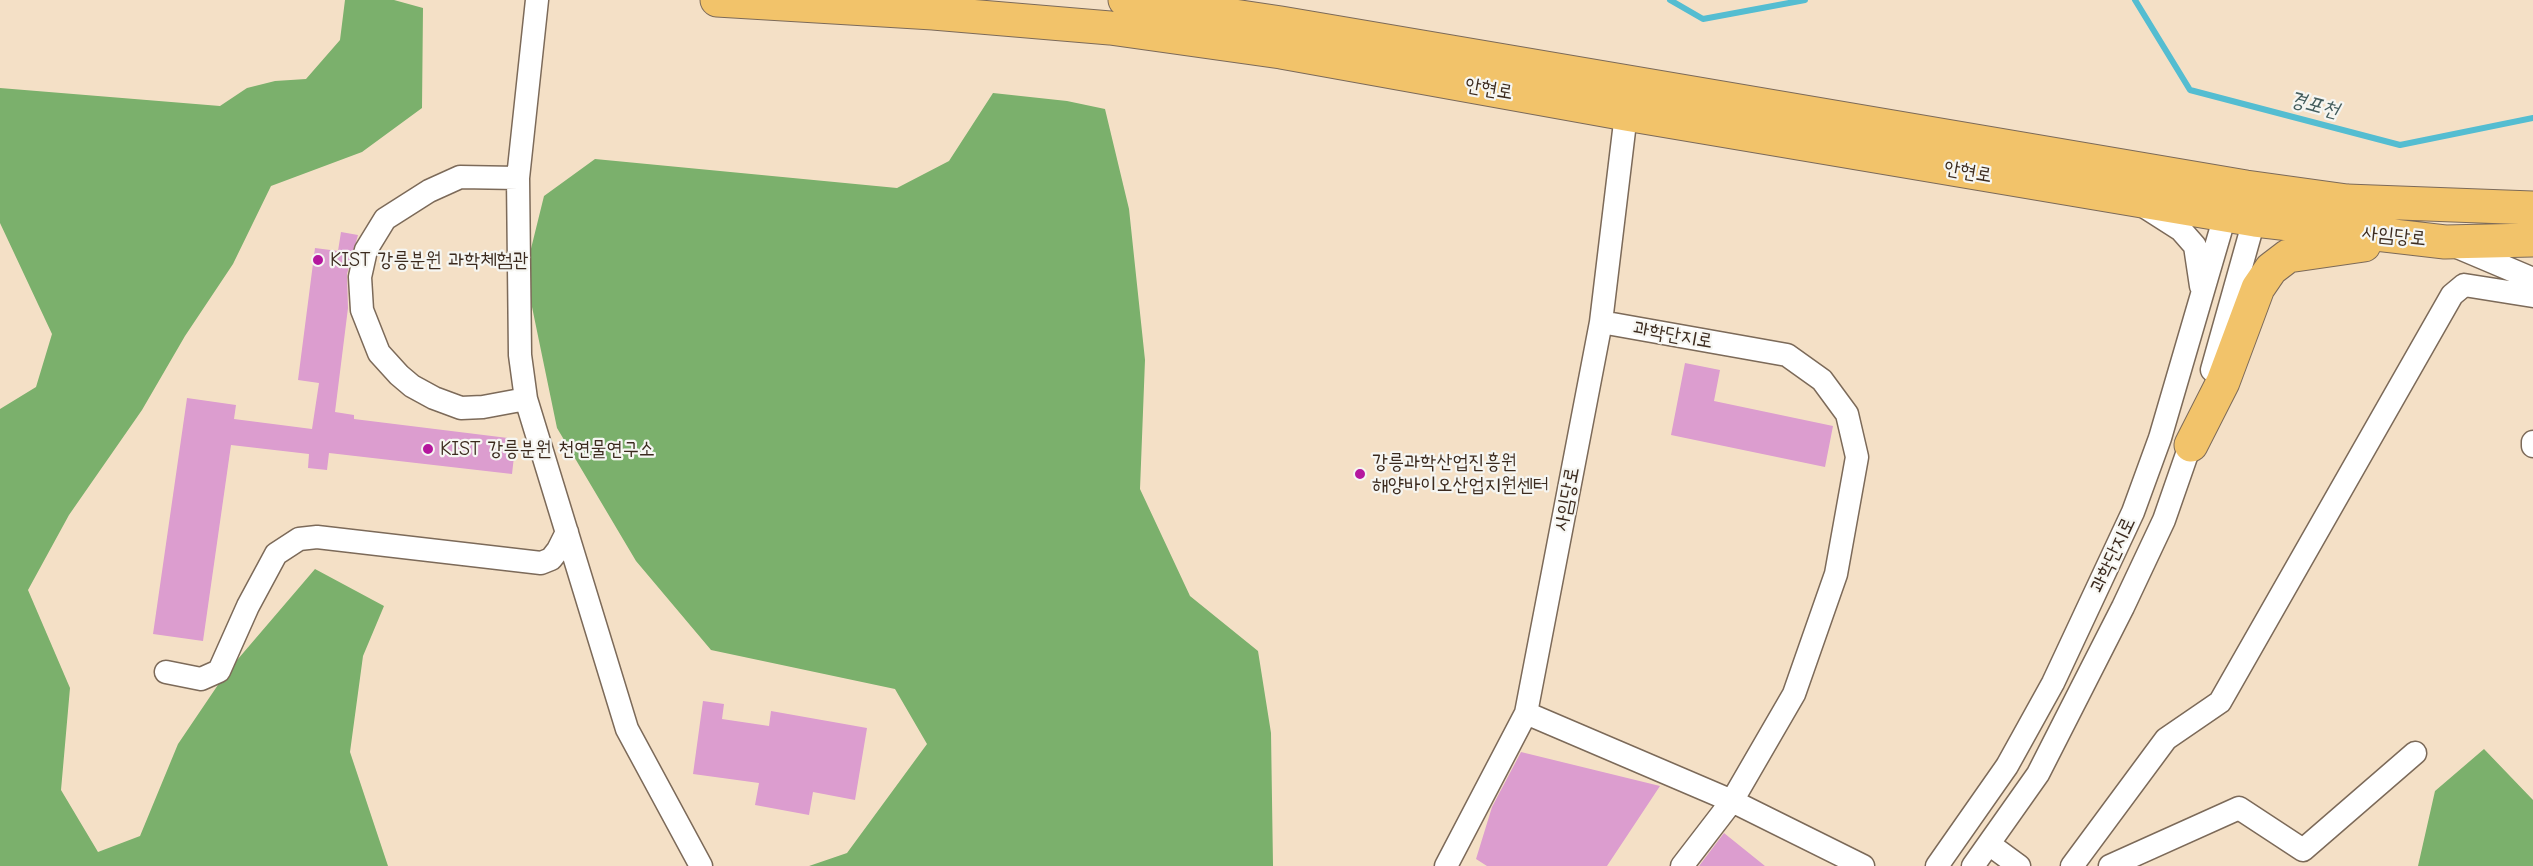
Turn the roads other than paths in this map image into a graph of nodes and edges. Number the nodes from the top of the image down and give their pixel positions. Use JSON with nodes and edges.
{"nodes":[{"id":1,"x":537,"y":0,"type":"edge"},
{"id":2,"x":717,"y":0,"type":"edge"},
{"id":3,"x":1125,"y":0,"type":"edge"},
{"id":4,"x":1631,"y":82,"type":"junction"},
{"id":5,"x":1626,"y":114,"type":"junction"},
{"id":6,"x":518,"y":178,"type":"junction"},
{"id":7,"x":2133,"y":200,"type":"junction"},
{"id":8,"x":2244,"y":202,"type":"junction"},
{"id":9,"x":2533,"y":208,"type":"edge"},
{"id":10,"x":2533,"y":240,"type":"edge"},
{"id":11,"x":2445,"y":242,"type":"junction"},
{"id":12,"x":2533,"y":279,"type":"edge"},
{"id":13,"x":2202,"y":296,"type":"junction"},
{"id":14,"x":2533,"y":296,"type":"edge"},
{"id":15,"x":1601,"y":322,"type":"junction"},
{"id":16,"x":526,"y":399,"type":"junction"},
{"id":17,"x":2191,"y":445,"type":"junction"},
{"id":18,"x":567,"y":532,"type":"junction"},
{"id":19,"x":166,"y":672,"type":"dead end"},
{"id":20,"x":1526,"y":713,"type":"junction"},
{"id":21,"x":2415,"y":753,"type":"dead end"},
{"id":22,"x":1732,"y":801,"type":"junction"},
{"id":23,"x":1989,"y":844,"type":"junction"},
{"id":24,"x":2304,"y":858,"type":"edge"},
{"id":25,"x":701,"y":866,"type":"edge"},
{"id":26,"x":1446,"y":866,"type":"edge"},
{"id":27,"x":1682,"y":866,"type":"edge"},
{"id":28,"x":1863,"y":866,"type":"edge"},
{"id":29,"x":1937,"y":866,"type":"edge"},
{"id":30,"x":1973,"y":866,"type":"edge"},
{"id":31,"x":2019,"y":866,"type":"edge"},
{"id":32,"x":2072,"y":866,"type":"edge"},
{"id":33,"x":2110,"y":866,"type":"edge"}],
"edges":[{"from":1,"to":6,"type":"street"},
{"from":2,"to":5,"type":"highway","name":"안현로"},
{"from":3,"to":4,"type":"highway","name":"안현로"},
{"from":4,"to":5,"type":"highway"},
{"from":4,"to":8,"type":"highway","name":"안현로"},
{"from":5,"to":7,"type":"highway","name":"안현로"},
{"from":5,"to":15,"type":"street","name":"사임당로"},
{"from":6,"to":16,"type":"street"},
{"from":6,"to":16,"type":"street"},
{"from":7,"to":8,"type":"highway","name":"안현로"},
{"from":7,"to":13,"type":"street"},
{"from":8,"to":9,"type":"highway","name":"사임당로"},
{"from":8,"to":11,"type":"highway","name":"사임당로"},
{"from":8,"to":13,"type":"street","name":"과학단지로"},
{"from":8,"to":17,"type":"street","name":"과학단지로"},
{"from":10,"to":11,"type":"highway","name":"사임당로"},
{"from":11,"to":12,"type":"street"},
{"from":11,"to":17,"type":"highway"},
{"from":13,"to":29,"type":"street","name":"과학단지로"},
{"from":14,"to":32,"type":"street"},
{"from":15,"to":20,"type":"street","name":"사임당로"},
{"from":15,"to":22,"type":"street","name":"과학단지로"},
{"from":16,"to":18,"type":"street"},
{"from":17,"to":23,"type":"street","name":"과학단지로"},
{"from":18,"to":19,"type":"street"},
{"from":18,"to":25,"type":"street"},
{"from":20,"to":22,"type":"street"},
{"from":20,"to":26,"type":"street","name":"사임당로"},
{"from":21,"to":24,"type":"street"},
{"from":22,"to":27,"type":"street","name":"과학단지로"},
{"from":22,"to":28,"type":"street"},
{"from":23,"to":30,"type":"street","name":"과학단지로"},
{"from":23,"to":31,"type":"street"},
{"from":24,"to":33,"type":"street"}]}
